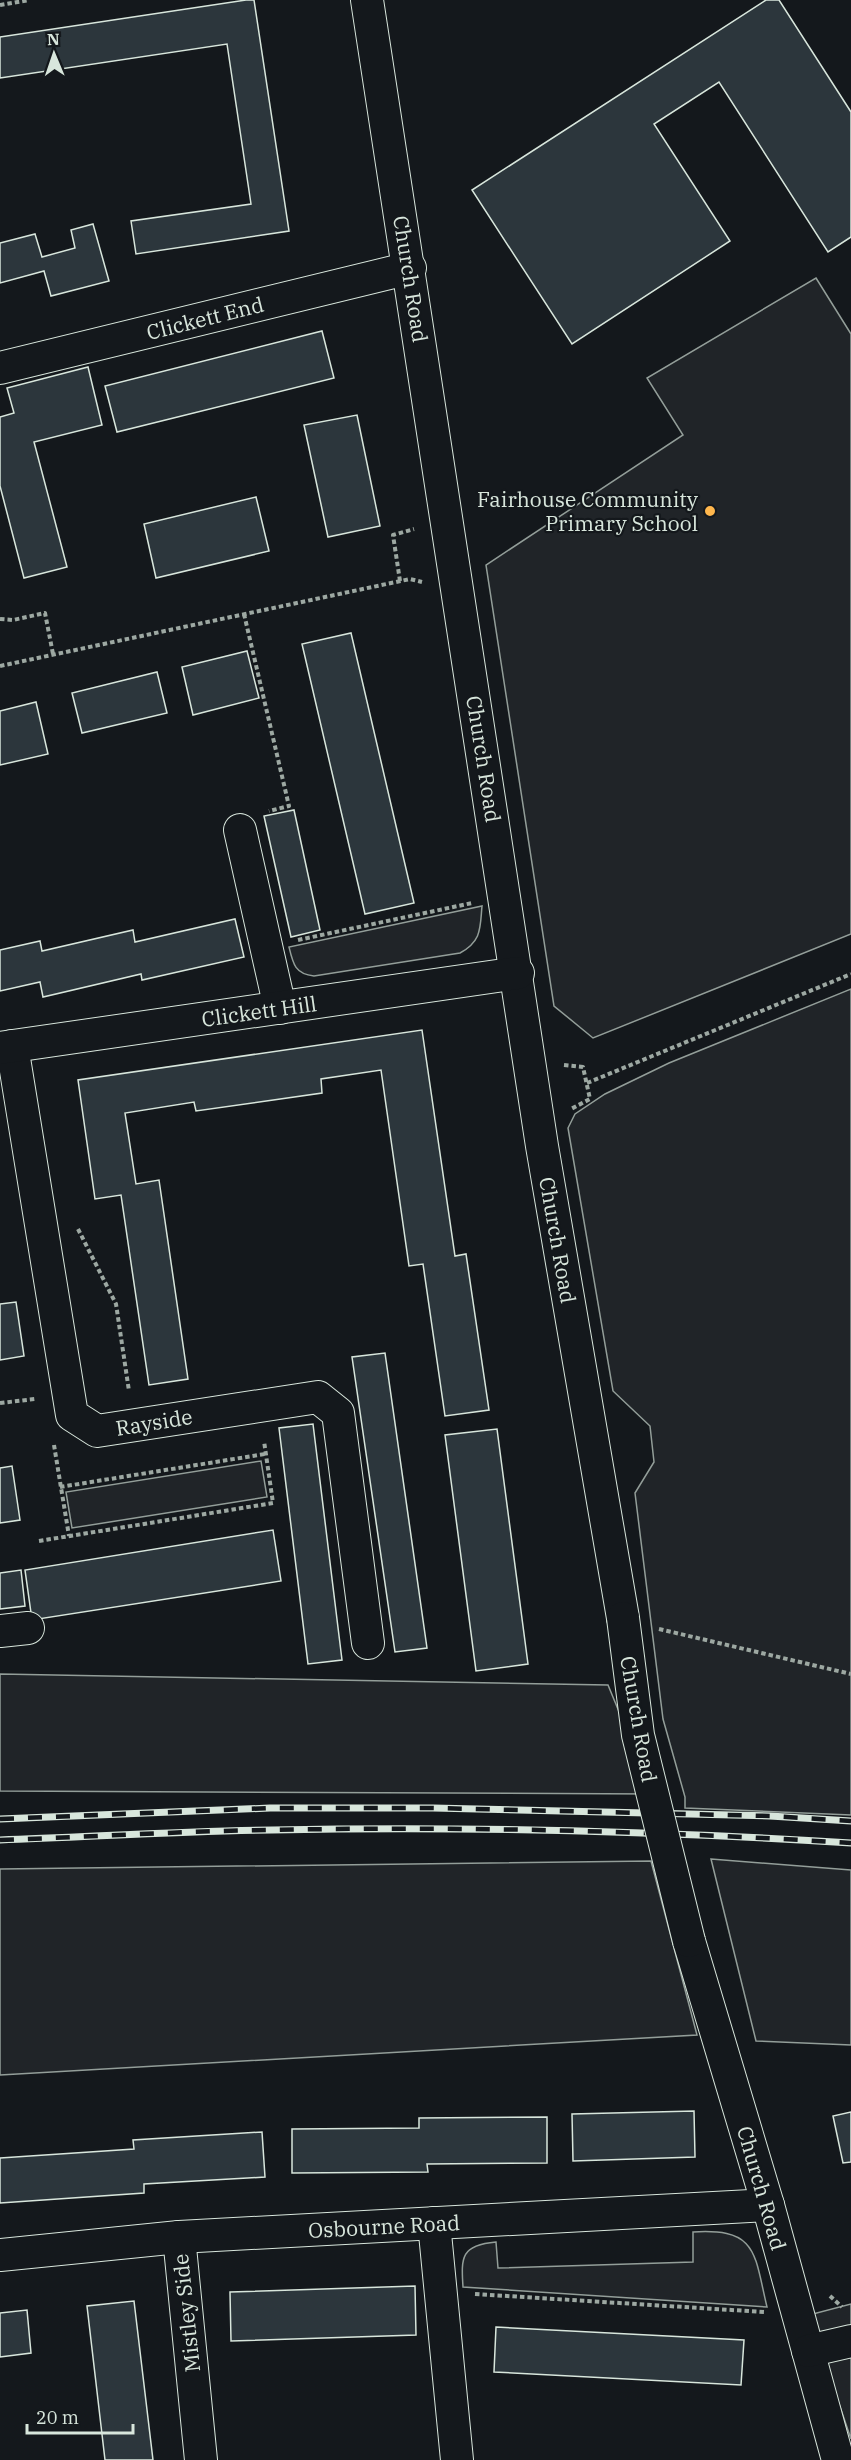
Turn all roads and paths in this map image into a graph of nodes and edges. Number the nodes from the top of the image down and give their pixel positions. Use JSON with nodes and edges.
{"nodes":[{"id":1,"x":29,"y":0,"type":"edge"},
{"id":2,"x":367,"y":0,"type":"edge"},
{"id":3,"x":0,"y":4,"type":"edge"},
{"id":4,"x":410,"y":268,"type":"junction"},
{"id":5,"x":0,"y":368,"type":"edge"},
{"id":6,"x":421,"y":521,"type":"dead end"},
{"id":7,"x":400,"y":581,"type":"junction"},
{"id":8,"x":432,"y":588,"type":"dead end"},
{"id":9,"x":244,"y":614,"type":"junction"},
{"id":10,"x":0,"y":620,"type":"edge"},
{"id":11,"x":53,"y":654,"type":"junction"},
{"id":12,"x":0,"y":666,"type":"edge"},
{"id":13,"x":266,"y":811,"type":"dead end"},
{"id":14,"x":240,"y":830,"type":"dead end"},
{"id":15,"x":475,"y":902,"type":"dead end"},
{"id":16,"x":295,"y":940,"type":"dead end"},
{"id":17,"x":518,"y":973,"type":"junction"},
{"id":18,"x":851,"y":974,"type":"edge"},
{"id":19,"x":280,"y":1008,"type":"junction"},
{"id":20,"x":6,"y":1047,"type":"edge"},
{"id":21,"x":587,"y":1083,"type":"dead end"},
{"id":22,"x":76,"y":1224,"type":"dead end"},
{"id":23,"x":46,"y":1397,"type":"dead end"},
{"id":24,"x":130,"y":1397,"type":"dead end"},
{"id":25,"x":0,"y":1403,"type":"edge"},
{"id":26,"x":264,"y":1442,"type":"dead end"},
{"id":27,"x":265,"y":1454,"type":"junction"},
{"id":28,"x":60,"y":1487,"type":"dead end"},
{"id":29,"x":39,"y":1541,"type":"dead end"},
{"id":30,"x":654,"y":1628,"type":"dead end"},
{"id":31,"x":368,"y":1643,"type":"dead end"},
{"id":32,"x":851,"y":1674,"type":"edge"},
{"id":33,"x":768,"y":2205,"type":"junction"},
{"id":34,"x":434,"y":2223,"type":"junction"},
{"id":35,"x":179,"y":2237,"type":"junction"},
{"id":36,"x":0,"y":2255,"type":"edge"},
{"id":37,"x":471,"y":2294,"type":"dead end"},
{"id":38,"x":765,"y":2312,"type":"dead end"},
{"id":39,"x":851,"y":2342,"type":"edge"},
{"id":40,"x":807,"y":2351,"type":"junction"},
{"id":41,"x":201,"y":2460,"type":"edge"},
{"id":42,"x":456,"y":2460,"type":"edge"},
{"id":43,"x":838,"y":2460,"type":"edge"}],
"edges":[{"from":1,"to":3,"type":"path"},
{"from":2,"to":4,"type":"street","name":"Church Road"},
{"from":4,"to":5,"type":"street","name":"Clickett End"},
{"from":4,"to":17,"type":"street","name":"Church Road"},
{"from":6,"to":7,"type":"path"},
{"from":7,"to":8,"type":"path"},
{"from":7,"to":9,"type":"path"},
{"from":9,"to":11,"type":"path"},
{"from":9,"to":13,"type":"path"},
{"from":10,"to":11,"type":"path"},
{"from":11,"to":12,"type":"path"},
{"from":14,"to":19,"type":"street"},
{"from":15,"to":16,"type":"path"},
{"from":17,"to":19,"type":"street","name":"Clickett Hill"},
{"from":17,"to":33,"type":"street","name":"Church Road","bridge":true},
{"from":18,"to":21,"type":"path"},
{"from":19,"to":20,"type":"street","name":"Clickett Hill"},
{"from":20,"to":31,"type":"street","name":"Rayside"},
{"from":22,"to":24,"type":"path"},
{"from":23,"to":25,"type":"path"},
{"from":26,"to":27,"type":"path"},
{"from":27,"to":28,"type":"path"},
{"from":27,"to":29,"type":"path"},
{"from":30,"to":32,"type":"path"},
{"from":33,"to":34,"type":"street","name":"Osbourne Road"},
{"from":33,"to":40,"type":"street","name":"Church Road"},
{"from":34,"to":35,"type":"street","name":"Osbourne Road"},
{"from":34,"to":42,"type":"street"},
{"from":35,"to":36,"type":"street","name":"Osbourne Road"},
{"from":35,"to":41,"type":"street","name":"Mistley Side"},
{"from":37,"to":38,"type":"path"},
{"from":39,"to":40,"type":"street"},
{"from":40,"to":43,"type":"street","name":"Church Road"}]}
